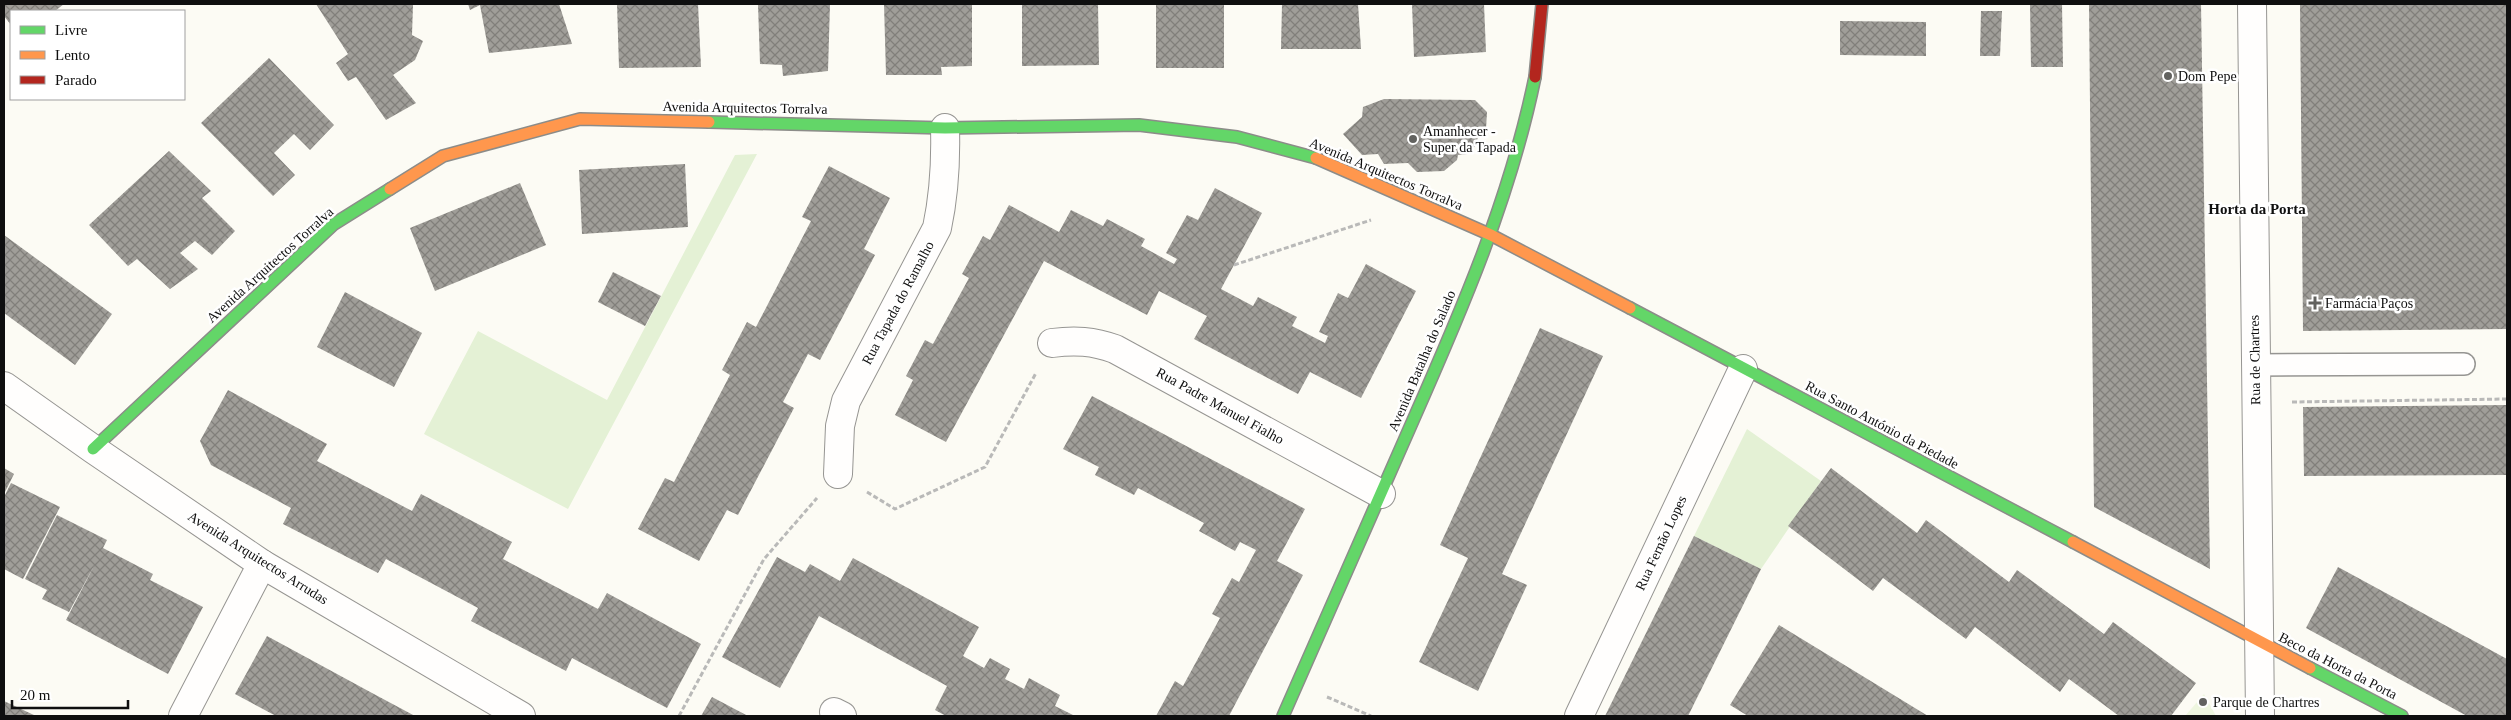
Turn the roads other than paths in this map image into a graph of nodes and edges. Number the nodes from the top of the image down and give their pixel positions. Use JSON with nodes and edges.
{"nodes":[{"id":1,"x":1542,"y":4,"type":"edge"},
{"id":2,"x":2252,"y":4,"type":"edge"},
{"id":3,"x":946,"y":128,"type":"junction"},
{"id":4,"x":1490,"y":235,"type":"junction"},
{"id":5,"x":1052,"y":343,"type":"road end"},
{"id":6,"x":2464,"y":364,"type":"dead end"},
{"id":7,"x":2256,"y":365,"type":"junction"},
{"id":8,"x":1744,"y":369,"type":"junction"},
{"id":9,"x":4,"y":386,"type":"edge"},
{"id":10,"x":93,"y":450,"type":"junction"},
{"id":11,"x":838,"y":474,"type":"road end"},
{"id":12,"x":1380,"y":494,"type":"junction"},
{"id":13,"x":262,"y":564,"type":"junction"},
{"id":14,"x":2260,"y":643,"type":"junction"},
{"id":15,"x":183,"y":716,"type":"edge"},
{"id":16,"x":522,"y":716,"type":"edge"},
{"id":17,"x":1283,"y":716,"type":"edge"},
{"id":18,"x":1579,"y":716,"type":"edge"},
{"id":19,"x":2260,"y":716,"type":"edge"},
{"id":20,"x":2402,"y":716,"type":"edge"}],
"edges":[{"from":1,"to":4,"type":"street","name":"Avenida Batalha do Salado"},
{"from":2,"to":7,"type":"street","name":"Rua de Chartres"},
{"from":3,"to":4,"type":"street","name":"Avenida Arquitectos Torralva"},
{"from":3,"to":10,"type":"street","name":"Avenida Arquitectos Torralva"},
{"from":3,"to":11,"type":"street","name":"Rua Tapada do Ramalho"},
{"from":4,"to":8,"type":"street","name":"Rua Santo António da Piedade"},
{"from":4,"to":12,"type":"street","name":"Avenida Batalha do Salado"},
{"from":5,"to":12,"type":"street","name":"Rua Padre Manuel Fialho"},
{"from":6,"to":7,"type":"lane"},
{"from":7,"to":14,"type":"street","name":"Rua de Chartres"},
{"from":8,"to":14,"type":"street","name":"Rua Santo António da Piedade"},
{"from":8,"to":18,"type":"street","name":"Rua Fernão Lopes"},
{"from":9,"to":10,"type":"street","name":"Avenida Arquitectos Arrudas"},
{"from":10,"to":13,"type":"street","name":"Avenida Arquitectos Arrudas"},
{"from":12,"to":17,"type":"street","name":"Avenida Batalha do Salado"},
{"from":13,"to":15,"type":"street"},
{"from":13,"to":16,"type":"street","name":"Avenida Arquitectos Arrudas"},
{"from":14,"to":19,"type":"street","name":"Rua de Chartres"},
{"from":14,"to":20,"type":"street","name":"Beco da Horta da Porta"}]}
